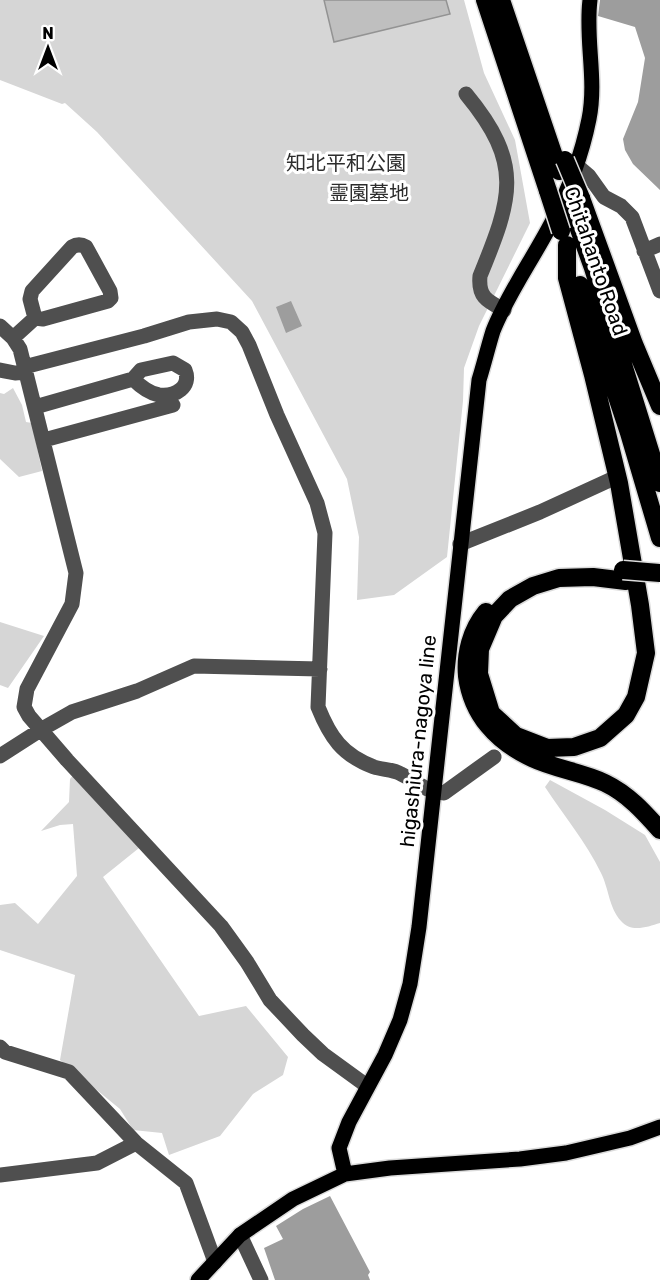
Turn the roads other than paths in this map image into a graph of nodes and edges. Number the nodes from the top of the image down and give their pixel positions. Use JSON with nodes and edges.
{"nodes":[{"id":1,"x":484,"y":0,"type":"edge"},
{"id":2,"x":501,"y":0,"type":"edge"},
{"id":3,"x":590,"y":0,"type":"edge"},
{"id":4,"x":466,"y":94,"type":"dead end"},
{"id":5,"x":567,"y":165,"type":"junction"},
{"id":6,"x":576,"y":202,"type":"junction"},
{"id":7,"x":564,"y":238,"type":"junction"},
{"id":8,"x":660,"y":244,"type":"edge"},
{"id":9,"x":644,"y":251,"type":"junction"},
{"id":10,"x":660,"y":291,"type":"edge"},
{"id":11,"x":504,"y":310,"type":"junction"},
{"id":12,"x":35,"y":318,"type":"junction"},
{"id":13,"x":0,"y":326,"type":"edge"},
{"id":14,"x":13,"y":338,"type":"junction"},
{"id":15,"x":25,"y":369,"type":"junction"},
{"id":16,"x":0,"y":370,"type":"edge"},
{"id":17,"x":133,"y":379,"type":"dead end"},
{"id":18,"x":173,"y":405,"type":"dead end"},
{"id":19,"x":35,"y":406,"type":"junction"},
{"id":20,"x":660,"y":406,"type":"edge"},
{"id":21,"x":44,"y":440,"type":"junction"},
{"id":22,"x":612,"y":479,"type":"dead end"},
{"id":23,"x":660,"y":483,"type":"edge"},
{"id":24,"x":660,"y":538,"type":"edge"},
{"id":25,"x":460,"y":544,"type":"junction"},
{"id":26,"x":660,"y":573,"type":"edge"},
{"id":27,"x":625,"y":575,"type":"junction"},
{"id":28,"x":660,"y":584,"type":"edge"},
{"id":29,"x":320,"y":669,"type":"junction"},
{"id":30,"x":42,"y":729,"type":"junction"},
{"id":31,"x":0,"y":756,"type":"edge"},
{"id":32,"x":494,"y":757,"type":"dead end"},
{"id":33,"x":433,"y":792,"type":"junction"},
{"id":34,"x":660,"y":830,"type":"edge"},
{"id":35,"x":0,"y":1047,"type":"edge"},
{"id":36,"x":368,"y":1086,"type":"junction"},
{"id":37,"x":660,"y":1127,"type":"edge"},
{"id":38,"x":136,"y":1143,"type":"junction"},
{"id":39,"x":345,"y":1174,"type":"junction"},
{"id":40,"x":0,"y":1175,"type":"edge"},
{"id":41,"x":240,"y":1235,"type":"junction"},
{"id":42,"x":215,"y":1262,"type":"junction"},
{"id":43,"x":198,"y":1280,"type":"edge"},
{"id":44,"x":261,"y":1280,"type":"edge"}],
"edges":[{"from":1,"to":7,"type":"highway","name":"Chitahanto Road","bridge":true},
{"from":2,"to":5,"type":"highway","name":"Chitahanto Road"},
{"from":3,"to":5,"type":"main road","name":"higashiura-nagoya line"},
{"from":4,"to":11,"type":"street"},
{"from":5,"to":6,"type":"highway","name":"Chitahanto Road"},
{"from":5,"to":9,"type":"street"},
{"from":5,"to":11,"type":"main road","name":"higashiura-nagoya line"},
{"from":6,"to":20,"type":"highway"},
{"from":6,"to":23,"type":"highway","name":"Chitahanto Road"},
{"from":7,"to":24,"type":"highway","name":"Chitahanto Road"},
{"from":7,"to":27,"type":"highway"},
{"from":8,"to":9,"type":"street"},
{"from":9,"to":10,"type":"street"},
{"from":11,"to":25,"type":"main road","name":"higashiura-nagoya line"},
{"from":12,"to":12,"type":"street"},
{"from":12,"to":14,"type":"street"},
{"from":13,"to":14,"type":"street"},
{"from":14,"to":15,"type":"street"},
{"from":15,"to":16,"type":"street"},
{"from":15,"to":19,"type":"street"},
{"from":15,"to":29,"type":"street"},
{"from":17,"to":19,"type":"street"},
{"from":18,"to":21,"type":"street"},
{"from":19,"to":21,"type":"street"},
{"from":21,"to":30,"type":"street"},
{"from":22,"to":25,"type":"street"},
{"from":25,"to":33,"type":"main road","name":"higashiura-nagoya line"},
{"from":26,"to":27,"type":"highway","bridge":true},
{"from":27,"to":28,"type":"highway"},
{"from":27,"to":34,"type":"highway"},
{"from":29,"to":30,"type":"street"},
{"from":29,"to":33,"type":"street"},
{"from":30,"to":31,"type":"street"},
{"from":30,"to":36,"type":"street"},
{"from":32,"to":33,"type":"street"},
{"from":33,"to":36,"type":"main road","name":"higashiura-nagoya line"},
{"from":35,"to":38,"type":"street"},
{"from":36,"to":39,"type":"main road","name":"higashiura-nagoya line"},
{"from":37,"to":39,"type":"main road"},
{"from":38,"to":40,"type":"street"},
{"from":38,"to":42,"type":"street"},
{"from":39,"to":41,"type":"main road"},
{"from":41,"to":42,"type":"main road"},
{"from":41,"to":44,"type":"street"},
{"from":42,"to":43,"type":"main road"}]}
